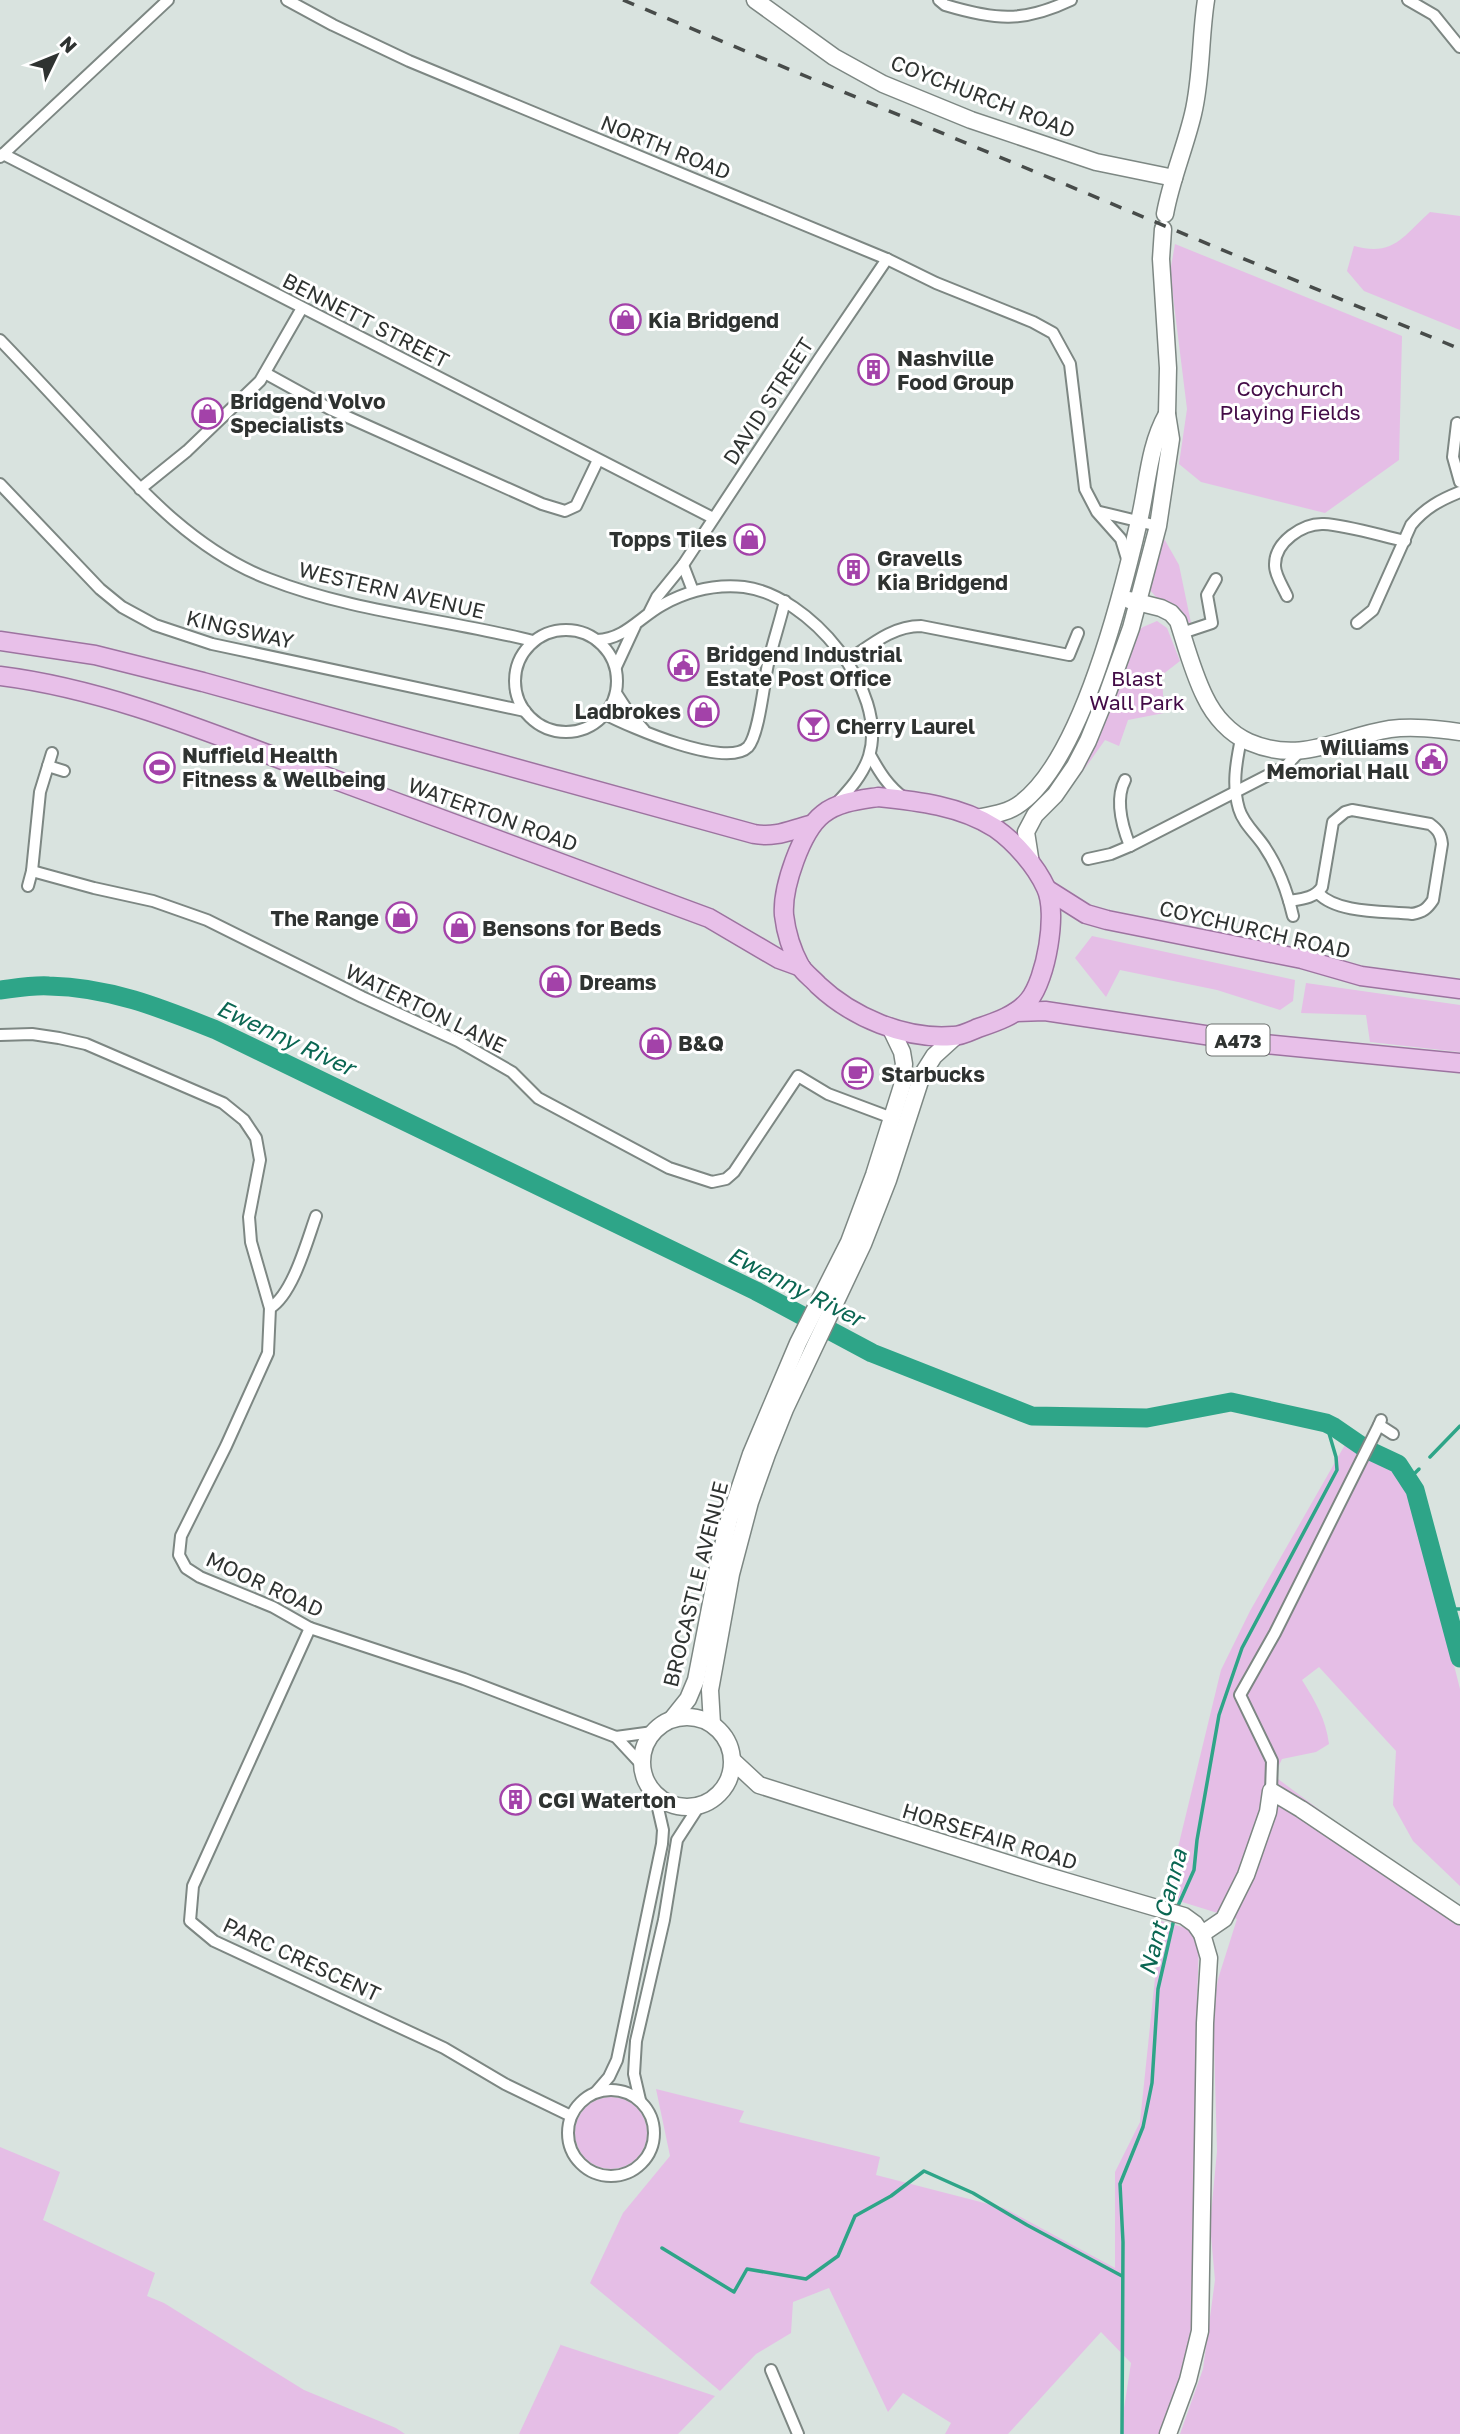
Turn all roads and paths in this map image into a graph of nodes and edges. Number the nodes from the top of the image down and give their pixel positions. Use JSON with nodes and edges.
{"nodes":[{"id":1,"x":168,"y":0,"type":"edge"},
{"id":2,"x":287,"y":0,"type":"edge"},
{"id":3,"x":755,"y":0,"type":"edge"},
{"id":4,"x":939,"y":0,"type":"edge"},
{"id":5,"x":972,"y":0,"type":"edge"},
{"id":6,"x":1071,"y":0,"type":"edge"},
{"id":7,"x":1206,"y":0,"type":"edge"},
{"id":8,"x":1408,"y":0,"type":"edge"},
{"id":9,"x":970,"y":12,"type":"junction"},
{"id":10,"x":1460,"y":47,"type":"edge"},
{"id":11,"x":2,"y":155,"type":"edge"},
{"id":12,"x":1174,"y":178,"type":"junction"},
{"id":13,"x":887,"y":260,"type":"junction"},
{"id":14,"x":302,"y":308,"type":"junction"},
{"id":15,"x":0,"y":340,"type":"edge"},
{"id":16,"x":265,"y":373,"type":"junction"},
{"id":17,"x":1167,"y":414,"type":"junction"},
{"id":18,"x":1457,"y":423,"type":"dead end"},
{"id":19,"x":598,"y":460,"type":"junction"},
{"id":20,"x":1460,"y":482,"type":"edge"},
{"id":21,"x":0,"y":484,"type":"edge"},
{"id":22,"x":140,"y":489,"type":"junction"},
{"id":23,"x":1460,"y":492,"type":"edge"},
{"id":24,"x":1097,"y":512,"type":"junction"},
{"id":25,"x":713,"y":518,"type":"junction"},
{"id":26,"x":1139,"y":522,"type":"junction"},
{"id":27,"x":1158,"y":526,"type":"junction"},
{"id":28,"x":1405,"y":541,"type":"junction"},
{"id":29,"x":1128,"y":562,"type":"junction"},
{"id":30,"x":683,"y":565,"type":"junction"},
{"id":31,"x":1216,"y":579,"type":"dead end"},
{"id":32,"x":692,"y":591,"type":"junction"},
{"id":33,"x":1287,"y":596,"type":"dead end"},
{"id":34,"x":1119,"y":597,"type":"junction"},
{"id":35,"x":785,"y":601,"type":"junction"},
{"id":36,"x":1138,"y":603,"type":"junction"},
{"id":37,"x":647,"y":616,"type":"junction"},
{"id":38,"x":1357,"y":623,"type":"dead end"},
{"id":39,"x":635,"y":626,"type":"junction"},
{"id":40,"x":1078,"y":633,"type":"dead end"},
{"id":41,"x":1182,"y":633,"type":"junction"},
{"id":42,"x":597,"y":640,"type":"junction"},
{"id":43,"x":0,"y":641,"type":"edge"},
{"id":44,"x":533,"y":641,"type":"junction"},
{"id":45,"x":848,"y":661,"type":"junction"},
{"id":46,"x":616,"y":667,"type":"junction"},
{"id":47,"x":0,"y":676,"type":"edge"},
{"id":48,"x":616,"y":693,"type":"junction"},
{"id":49,"x":525,"y":711,"type":"junction"},
{"id":50,"x":605,"y":715,"type":"junction"},
{"id":51,"x":1460,"y":732,"type":"edge"},
{"id":52,"x":648,"y":734,"type":"junction"},
{"id":53,"x":1241,"y":739,"type":"junction"},
{"id":54,"x":52,"y":752,"type":"dead end"},
{"id":55,"x":1298,"y":752,"type":"junction"},
{"id":56,"x":870,"y":755,"type":"junction"},
{"id":57,"x":48,"y":766,"type":"junction"},
{"id":58,"x":64,"y":771,"type":"dead end"},
{"id":59,"x":1125,"y":780,"type":"dead end"},
{"id":60,"x":1235,"y":791,"type":"junction"},
{"id":61,"x":907,"y":800,"type":"junction"},
{"id":62,"x":834,"y":806,"type":"junction"},
{"id":63,"x":976,"y":818,"type":"junction"},
{"id":64,"x":810,"y":825,"type":"junction"},
{"id":65,"x":1130,"y":846,"type":"junction"},
{"id":66,"x":1088,"y":859,"type":"dead end"},
{"id":67,"x":1031,"y":864,"type":"junction"},
{"id":68,"x":32,"y":871,"type":"junction"},
{"id":69,"x":28,"y":886,"type":"dead end"},
{"id":70,"x":1048,"y":890,"type":"junction"},
{"id":71,"x":1318,"y":893,"type":"junction"},
{"id":72,"x":1289,"y":901,"type":"junction"},
{"id":73,"x":1293,"y":916,"type":"dead end"},
{"id":74,"x":801,"y":967,"type":"junction"},
{"id":75,"x":1460,"y":989,"type":"edge"},
{"id":76,"x":1016,"y":1012,"type":"junction"},
{"id":77,"x":890,"y":1027,"type":"junction"},
{"id":78,"x":0,"y":1035,"type":"edge"},
{"id":79,"x":956,"y":1036,"type":"junction"},
{"id":80,"x":1460,"y":1063,"type":"edge"},
{"id":81,"x":892,"y":1118,"type":"junction"},
{"id":82,"x":316,"y":1216,"type":"dead end"},
{"id":83,"x":827,"y":1303,"type":"junction"},
{"id":84,"x":270,"y":1308,"type":"junction"},
{"id":85,"x":805,"y":1347,"type":"junction"},
{"id":86,"x":1393,"y":1434,"type":"dead end"},
{"id":87,"x":310,"y":1628,"type":"junction"},
{"id":88,"x":673,"y":1719,"type":"junction"},
{"id":89,"x":712,"y":1724,"type":"junction"},
{"id":90,"x":653,"y":1732,"type":"junction"},
{"id":91,"x":616,"y":1737,"type":"junction"},
{"id":92,"x":733,"y":1761,"type":"junction"},
{"id":93,"x":642,"y":1765,"type":"junction"},
{"id":94,"x":759,"y":1785,"type":"junction"},
{"id":95,"x":724,"y":1789,"type":"junction"},
{"id":96,"x":1271,"y":1791,"type":"junction"},
{"id":97,"x":655,"y":1795,"type":"junction"},
{"id":98,"x":699,"y":1807,"type":"junction"},
{"id":99,"x":1460,"y":1916,"type":"edge"},
{"id":100,"x":1202,"y":1934,"type":"junction"},
{"id":101,"x":596,"y":2092,"type":"junction"},
{"id":102,"x":640,"y":2100,"type":"junction"},
{"id":103,"x":571,"y":2116,"type":"junction"},
{"id":104,"x":771,"y":2370,"type":"dead end"},
{"id":105,"x":797,"y":2433,"type":"edge"},
{"id":106,"x":1168,"y":2434,"type":"edge"}],
"edges":[{"from":1,"to":11,"type":"street"},
{"from":2,"to":13,"type":"street","name":"NORTH ROAD"},
{"from":3,"to":12,"type":"street","name":"COYCHURCH ROAD"},
{"from":4,"to":9,"type":"street"},
{"from":5,"to":9,"type":"street"},
{"from":6,"to":9,"type":"street"},
{"from":7,"to":12,"type":"street"},
{"from":8,"to":10,"type":"street"},
{"from":11,"to":14,"type":"street","name":"BENNETT STREET"},
{"from":12,"to":17,"type":"street"},
{"from":13,"to":24,"type":"street","name":"NORTH ROAD"},
{"from":13,"to":25,"type":"street","name":"DAVID STREET"},
{"from":14,"to":16,"type":"street"},
{"from":14,"to":19,"type":"street","name":"BENNETT STREET"},
{"from":15,"to":22,"type":"street","name":"WESTERN AVENUE"},
{"from":16,"to":19,"type":"street"},
{"from":16,"to":22,"type":"street"},
{"from":17,"to":26,"type":"street"},
{"from":17,"to":27,"type":"street"},
{"from":18,"to":20,"type":"street"},
{"from":19,"to":25,"type":"street","name":"BENNETT STREET"},
{"from":21,"to":49,"type":"street","name":"KINGSWAY"},
{"from":22,"to":44,"type":"street","name":"WESTERN AVENUE"},
{"from":23,"to":28,"type":"street"},
{"from":24,"to":26,"type":"street"},
{"from":24,"to":29,"type":"street","name":"NORTH ROAD"},
{"from":25,"to":30,"type":"street","name":"DAVID STREET"},
{"from":26,"to":27,"type":"street"},
{"from":26,"to":29,"type":"street"},
{"from":27,"to":36,"type":"street"},
{"from":28,"to":33,"type":"street"},
{"from":28,"to":38,"type":"street"},
{"from":29,"to":34,"type":"street"},
{"from":30,"to":32,"type":"street"},
{"from":30,"to":37,"type":"street","name":"DAVID STREET"},
{"from":31,"to":41,"type":"street"},
{"from":32,"to":35,"type":"street"},
{"from":32,"to":37,"type":"street"},
{"from":34,"to":36,"type":"street"},
{"from":34,"to":63,"type":"street"},
{"from":35,"to":45,"type":"street"},
{"from":35,"to":52,"type":"street"},
{"from":36,"to":41,"type":"street"},
{"from":36,"to":67,"type":"street"},
{"from":37,"to":39,"type":"street"},
{"from":39,"to":42,"type":"street"},
{"from":39,"to":46,"type":"street"},
{"from":40,"to":45,"type":"street"},
{"from":41,"to":53,"type":"street"},
{"from":42,"to":44,"type":"street"},
{"from":42,"to":46,"type":"street"},
{"from":43,"to":64,"type":"main road","name":"WATERTON ROAD"},
{"from":44,"to":49,"type":"street"},
{"from":45,"to":56,"type":"street"},
{"from":46,"to":48,"type":"street"},
{"from":47,"to":74,"type":"main road","name":"WATERTON ROAD"},
{"from":48,"to":50,"type":"street"},
{"from":48,"to":52,"type":"street"},
{"from":49,"to":50,"type":"street"},
{"from":50,"to":52,"type":"street"},
{"from":51,"to":55,"type":"street"},
{"from":53,"to":55,"type":"street"},
{"from":53,"to":60,"type":"street"},
{"from":54,"to":57,"type":"street"},
{"from":55,"to":60,"type":"street"},
{"from":56,"to":61,"type":"street"},
{"from":56,"to":62,"type":"street"},
{"from":57,"to":58,"type":"street"},
{"from":57,"to":68,"type":"street"},
{"from":59,"to":65,"type":"street"},
{"from":60,"to":65,"type":"street"},
{"from":60,"to":72,"type":"street"},
{"from":61,"to":62,"type":"main road"},
{"from":61,"to":63,"type":"main road"},
{"from":62,"to":64,"type":"main road"},
{"from":63,"to":67,"type":"main road"},
{"from":64,"to":74,"type":"main road"},
{"from":65,"to":66,"type":"street"},
{"from":67,"to":70,"type":"main road"},
{"from":68,"to":69,"type":"street"},
{"from":68,"to":81,"type":"street","name":"WATERTON LANE"},
{"from":70,"to":75,"type":"main road","name":"COYCHURCH ROAD"},
{"from":70,"to":76,"type":"main road"},
{"from":71,"to":71,"type":"street"},
{"from":71,"to":72,"type":"street"},
{"from":72,"to":73,"type":"street"},
{"from":74,"to":77,"type":"main road"},
{"from":76,"to":79,"type":"main road"},
{"from":76,"to":80,"type":"main road","number":"A473"},
{"from":77,"to":79,"type":"main road"},
{"from":77,"to":81,"type":"street","name":"BROCASTLE AVENUE"},
{"from":78,"to":84,"type":"street","name":"MOOR ROAD"},
{"from":79,"to":83,"type":"street","name":"BROCASTLE AVENUE"},
{"from":81,"to":83,"type":"street","name":"BROCASTLE AVENUE"},
{"from":82,"to":84,"type":"street"},
{"from":83,"to":85,"type":"street","name":"BROCASTLE AVENUE"},
{"from":84,"to":87,"type":"street","name":"MOOR ROAD"},
{"from":85,"to":88,"type":"street","name":"BROCASTLE AVENUE"},
{"from":85,"to":89,"type":"street","name":"BROCASTLE AVENUE"},
{"from":86,"to":96,"type":"street"},
{"from":87,"to":91,"type":"street","name":"MOOR ROAD"},
{"from":87,"to":103,"type":"street","name":"PARC CRESCENT"},
{"from":88,"to":89,"type":"street"},
{"from":88,"to":90,"type":"street"},
{"from":89,"to":92,"type":"street"},
{"from":90,"to":91,"type":"street","name":"MOOR ROAD"},
{"from":90,"to":93,"type":"street"},
{"from":91,"to":93,"type":"street","name":"MOOR ROAD"},
{"from":92,"to":94,"type":"street","name":"HORSEFAIR ROAD"},
{"from":92,"to":95,"type":"street"},
{"from":93,"to":97,"type":"street"},
{"from":94,"to":95,"type":"street","name":"HORSEFAIR ROAD"},
{"from":94,"to":100,"type":"street","name":"HORSEFAIR ROAD"},
{"from":95,"to":98,"type":"street"},
{"from":96,"to":99,"type":"street"},
{"from":96,"to":100,"type":"street"},
{"from":97,"to":98,"type":"street"},
{"from":97,"to":101,"type":"street"},
{"from":98,"to":102,"type":"street"},
{"from":100,"to":106,"type":"street"},
{"from":101,"to":102,"type":"street"},
{"from":101,"to":103,"type":"street"},
{"from":102,"to":103,"type":"street"},
{"from":104,"to":105,"type":"street"}]}
